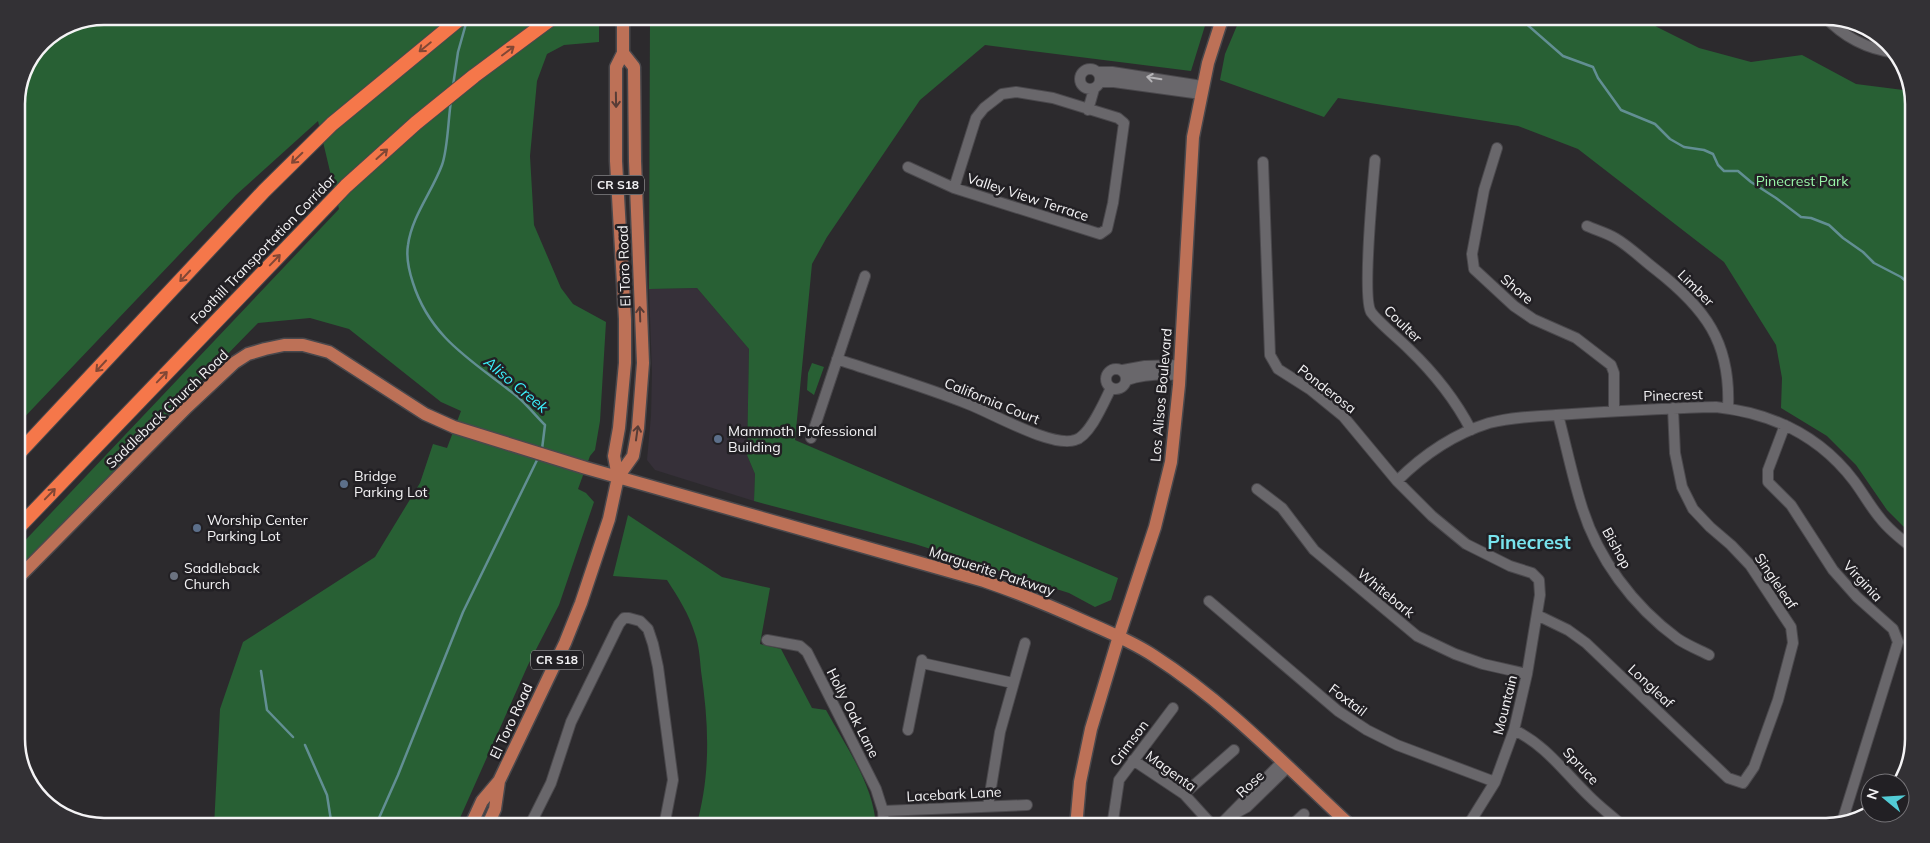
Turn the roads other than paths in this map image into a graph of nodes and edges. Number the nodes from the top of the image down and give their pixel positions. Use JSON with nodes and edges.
{"nodes":[{"id":1,"x":451,"y":25,"type":"edge"},
{"id":2,"x":543,"y":25,"type":"edge"},
{"id":3,"x":623,"y":25,"type":"edge"},
{"id":4,"x":1220,"y":25,"type":"edge"},
{"id":5,"x":1833,"y":26,"type":"edge"},
{"id":6,"x":1884,"y":50,"type":"edge"},
{"id":7,"x":623,"y":53,"type":"junction"},
{"id":8,"x":1097,"y":81,"type":"junction"},
{"id":9,"x":1081,"y":85,"type":"junction"},
{"id":10,"x":1201,"y":90,"type":"junction"},
{"id":11,"x":1075,"y":105,"type":"junction"},
{"id":12,"x":1088,"y":110,"type":"junction"},
{"id":13,"x":1497,"y":148,"type":"dead end"},
{"id":14,"x":1375,"y":160,"type":"dead end"},
{"id":15,"x":1263,"y":162,"type":"dead end"},
{"id":16,"x":908,"y":167,"type":"dead end"},
{"id":17,"x":954,"y":188,"type":"junction"},
{"id":18,"x":1587,"y":226,"type":"dead end"},
{"id":19,"x":865,"y":276,"type":"dead end"},
{"id":20,"x":837,"y":359,"type":"junction"},
{"id":21,"x":1180,"y":370,"type":"junction"},
{"id":22,"x":1125,"y":375,"type":"junction"},
{"id":23,"x":1111,"y":388,"type":"junction"},
{"id":24,"x":1673,"y":408,"type":"junction"},
{"id":25,"x":1728,"y":408,"type":"junction"},
{"id":26,"x":1614,"y":411,"type":"junction"},
{"id":27,"x":1558,"y":415,"type":"junction"},
{"id":28,"x":1785,"y":424,"type":"junction"},
{"id":29,"x":1471,"y":430,"type":"junction"},
{"id":30,"x":811,"y":438,"type":"dead end"},
{"id":31,"x":25,"y":446,"type":"edge"},
{"id":32,"x":618,"y":477,"type":"junction"},
{"id":33,"x":1397,"y":481,"type":"junction"},
{"id":34,"x":1256,"y":489,"type":"dead end"},
{"id":35,"x":25,"y":521,"type":"edge"},
{"id":36,"x":1905,"y":541,"type":"edge"},
{"id":37,"x":25,"y":571,"type":"edge"},
{"id":38,"x":1539,"y":580,"type":"joint"},
{"id":39,"x":1209,"y":601,"type":"dead end"},
{"id":40,"x":1537,"y":615,"type":"junction"},
{"id":41,"x":1119,"y":636,"type":"junction"},
{"id":42,"x":767,"y":640,"type":"dead end"},
{"id":43,"x":1026,"y":643,"type":"dead end"},
{"id":44,"x":1709,"y":655,"type":"dead end"},
{"id":45,"x":1527,"y":674,"type":"junction"},
{"id":46,"x":1013,"y":683,"type":"junction"},
{"id":47,"x":1173,"y":708,"type":"dead end"},
{"id":48,"x":908,"y":730,"type":"dead end"},
{"id":49,"x":1514,"y":730,"type":"junction"},
{"id":50,"x":1234,"y":750,"type":"dead end"},
{"id":51,"x":1132,"y":760,"type":"junction"},
{"id":52,"x":1285,"y":764,"type":"junction"},
{"id":53,"x":499,"y":780,"type":"junction"},
{"id":54,"x":1495,"y":782,"type":"junction"},
{"id":55,"x":1743,"y":783,"type":"joint"},
{"id":56,"x":1184,"y":794,"type":"junction"},
{"id":57,"x":1026,"y":805,"type":"dead end"},
{"id":58,"x":988,"y":806,"type":"junction"},
{"id":59,"x":883,"y":811,"type":"junction"},
{"id":60,"x":1304,"y":814,"type":"dead end"},
{"id":61,"x":1844,"y":815,"type":"edge"},
{"id":62,"x":1229,"y":817,"type":"edge"},
{"id":63,"x":474,"y":818,"type":"edge"},
{"id":64,"x":491,"y":818,"type":"edge"},
{"id":65,"x":534,"y":818,"type":"edge"},
{"id":66,"x":666,"y":818,"type":"edge"},
{"id":67,"x":883,"y":818,"type":"edge"},
{"id":68,"x":1077,"y":818,"type":"edge"},
{"id":69,"x":1113,"y":818,"type":"edge"},
{"id":70,"x":1206,"y":818,"type":"edge"},
{"id":71,"x":1300,"y":818,"type":"edge"},
{"id":72,"x":1342,"y":818,"type":"edge"},
{"id":73,"x":1473,"y":818,"type":"edge"},
{"id":74,"x":1614,"y":818,"type":"edge"}],
"edges":[{"from":1,"to":31,"type":"highway","one_way":true},
{"from":35,"to":2,"type":"highway","name":"Foothill Transportation Corridor","one_way":true},
{"from":3,"to":7,"type":"main road","name":"El Toro Road","number":"CR S18"},
{"from":4,"to":10,"type":"main road","name":"Los Alisos Boulevard"},
{"from":5,"to":6,"type":"street"},
{"from":7,"to":32,"type":"main road","name":"El Toro Road","number":"CR S18","one_way":true},
{"from":32,"to":7,"type":"main road","name":"El Toro Road","number":"CR S18","one_way":true},
{"from":8,"to":9,"type":"street"},
{"from":8,"to":9,"type":"street"},
{"from":8,"to":10,"type":"street"},
{"from":8,"to":12,"type":"street"},
{"from":9,"to":11,"type":"street"},
{"from":10,"to":21,"type":"main road","name":"Los Alisos Boulevard"},
{"from":11,"to":12,"type":"street","name":"Valley View Terrace"},
{"from":11,"to":17,"type":"street","name":"Valley View Terrace"},
{"from":12,"to":17,"type":"street","name":"Valley View Terrace"},
{"from":13,"to":26,"type":"street","name":"Shore"},
{"from":14,"to":29,"type":"street","name":"Coulter"},
{"from":15,"to":33,"type":"street","name":"Ponderosa"},
{"from":16,"to":17,"type":"street","name":"Valley View Terrace"},
{"from":18,"to":25,"type":"street","name":"Limber"},
{"from":19,"to":20,"type":"street"},
{"from":20,"to":23,"type":"street","name":"California Court"},
{"from":20,"to":30,"type":"street"},
{"from":21,"to":22,"type":"street","name":"California Court"},
{"from":21,"to":41,"type":"main road","name":"Los Alisos Boulevard"},
{"from":22,"to":23,"type":"street","name":"California Court"},
{"from":22,"to":23,"type":"street","name":"California Court"},
{"from":24,"to":25,"type":"street","name":"Pinecrest"},
{"from":24,"to":26,"type":"street","name":"Pinecrest"},
{"from":24,"to":55,"type":"street","name":"Singleleaf"},
{"from":25,"to":28,"type":"street","name":"Pinecrest"},
{"from":26,"to":27,"type":"street","name":"Pinecrest"},
{"from":27,"to":29,"type":"street","name":"Pinecrest"},
{"from":27,"to":44,"type":"street","name":"Bishop"},
{"from":28,"to":36,"type":"street","name":"Pinecrest"},
{"from":28,"to":61,"type":"street","name":"Virginia"},
{"from":29,"to":33,"type":"street","name":"Pinecrest"},
{"from":32,"to":37,"type":"main road","name":"Saddleback Church Road"},
{"from":32,"to":41,"type":"main road","name":"Marguerite Parkway"},
{"from":32,"to":53,"type":"main road","name":"El Toro Road","number":"CR S18"},
{"from":33,"to":38,"type":"street","name":"Ponderosa"},
{"from":34,"to":45,"type":"street","name":"Whitebark"},
{"from":38,"to":40,"type":"street","name":"Mountain"},
{"from":39,"to":54,"type":"street","name":"Foxtail"},
{"from":40,"to":45,"type":"street","name":"Mountain"},
{"from":40,"to":55,"type":"street","name":"Longleaf"},
{"from":41,"to":52,"type":"main road","name":"Marguerite Parkway"},
{"from":41,"to":68,"type":"main road","name":"Los Alisos Boulevard"},
{"from":42,"to":59,"type":"street","name":"Holly Oak Lane"},
{"from":43,"to":46,"type":"street"},
{"from":45,"to":49,"type":"street","name":"Mountain"},
{"from":46,"to":48,"type":"street"},
{"from":46,"to":58,"type":"street"},
{"from":47,"to":51,"type":"street","name":"Crimson"},
{"from":49,"to":54,"type":"street","name":"Mountain"},
{"from":49,"to":74,"type":"street","name":"Spruce"},
{"from":50,"to":56,"type":"street"},
{"from":51,"to":56,"type":"street","name":"Magenta"},
{"from":51,"to":69,"type":"street","name":"Crimson"},
{"from":52,"to":62,"type":"street","name":"Rose"},
{"from":52,"to":72,"type":"main road","name":"Marguerite Parkway"},
{"from":53,"to":63,"type":"main road","name":"El Toro Road","number":"CR S18"},
{"from":53,"to":64,"type":"main road","name":"El Toro Road","number":"CR S18"},
{"from":54,"to":73,"type":"street","name":"Mountain"},
{"from":56,"to":70,"type":"street","name":"Magenta"},
{"from":57,"to":58,"type":"street","name":"Lacebark Lane"},
{"from":58,"to":59,"type":"street","name":"Lacebark Lane"},
{"from":59,"to":67,"type":"street","name":"Holly Oak Lane"},
{"from":60,"to":71,"type":"street"},
{"from":65,"to":66,"type":"street"}]}
